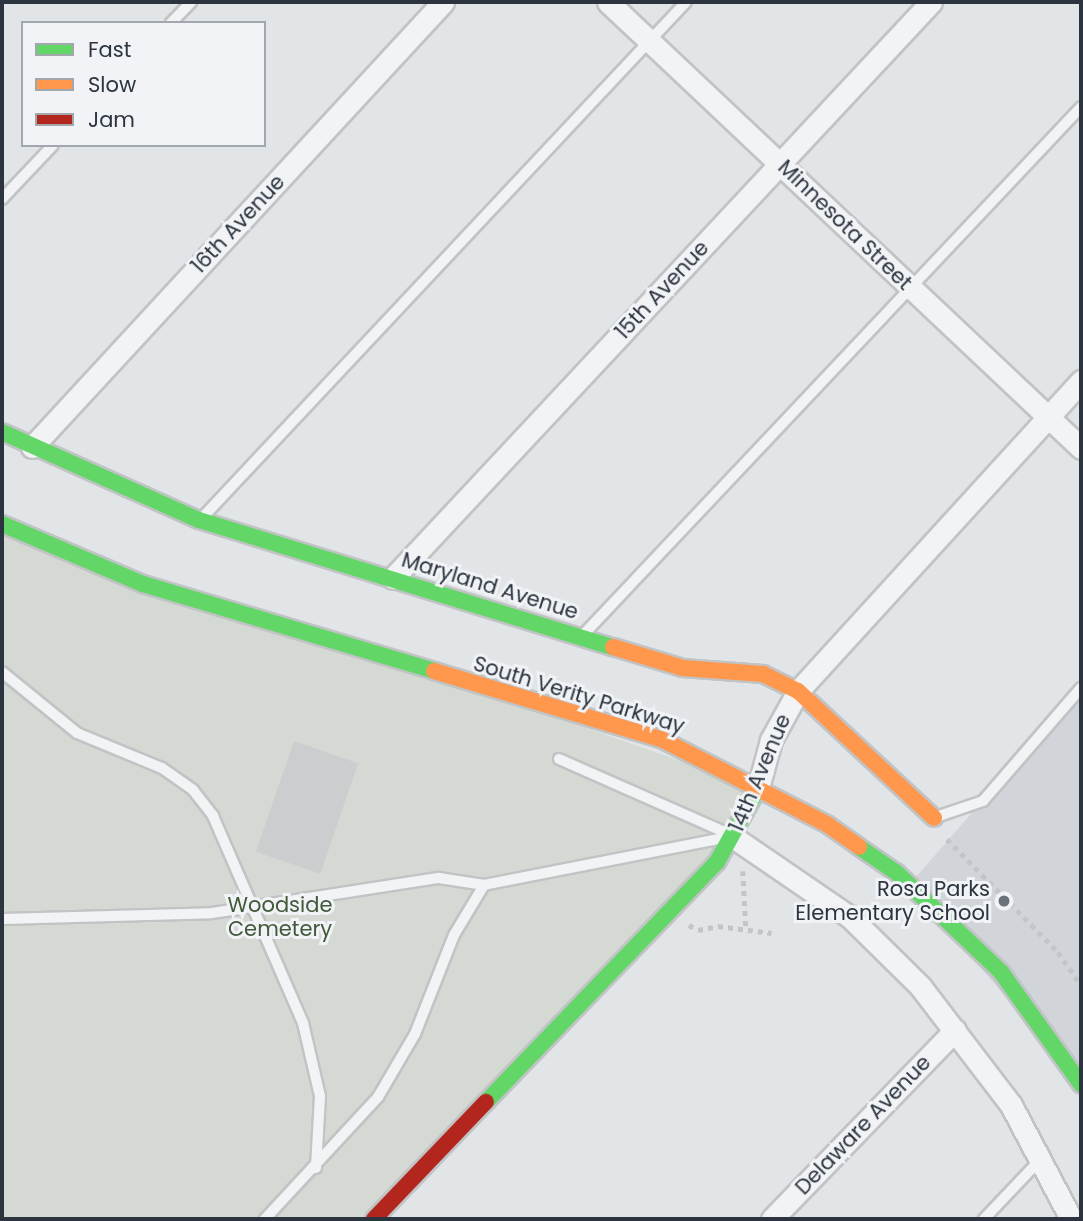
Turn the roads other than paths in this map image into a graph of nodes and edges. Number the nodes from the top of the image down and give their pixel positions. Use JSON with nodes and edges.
{"nodes":[{"id":1,"x":191,"y":2,"type":"edge"},
{"id":2,"x":443,"y":2,"type":"edge"},
{"id":3,"x":608,"y":2,"type":"edge"},
{"id":4,"x":686,"y":2,"type":"edge"},
{"id":5,"x":931,"y":2,"type":"edge"},
{"id":6,"x":173,"y":21,"type":"edge"},
{"id":7,"x":650,"y":40,"type":"junction"},
{"id":8,"x":1081,"y":107,"type":"edge"},
{"id":9,"x":51,"y":147,"type":"edge"},
{"id":10,"x":780,"y":163,"type":"junction"},
{"id":11,"x":2,"y":199,"type":"edge"},
{"id":12,"x":911,"y":288,"type":"junction"},
{"id":13,"x":1081,"y":381,"type":"edge"},
{"id":14,"x":1047,"y":417,"type":"junction"},
{"id":15,"x":2,"y":432,"type":"edge"},
{"id":16,"x":32,"y":447,"type":"junction"},
{"id":17,"x":1081,"y":448,"type":"edge"},
{"id":18,"x":199,"y":520,"type":"junction"},
{"id":19,"x":2,"y":524,"type":"edge"},
{"id":20,"x":393,"y":578,"type":"junction"},
{"id":21,"x":582,"y":636,"type":"junction"},
{"id":22,"x":2,"y":672,"type":"edge"},
{"id":23,"x":1081,"y":688,"type":"edge"},
{"id":24,"x":797,"y":691,"type":"junction"},
{"id":25,"x":559,"y":759,"type":"dead end"},
{"id":26,"x":758,"y":788,"type":"junction"},
{"id":27,"x":934,"y":818,"type":"joint"},
{"id":28,"x":733,"y":836,"type":"junction"},
{"id":29,"x":484,"y":885,"type":"junction"},
{"id":30,"x":251,"y":907,"type":"junction"},
{"id":31,"x":2,"y":919,"type":"edge"},
{"id":32,"x":954,"y":1030,"type":"junction"},
{"id":33,"x":1081,"y":1084,"type":"edge"},
{"id":34,"x":1041,"y":1159,"type":"junction"},
{"id":35,"x":316,"y":1168,"type":"junction"},
{"id":36,"x":265,"y":1219,"type":"edge"},
{"id":37,"x":374,"y":1219,"type":"edge"},
{"id":38,"x":772,"y":1219,"type":"edge"},
{"id":39,"x":984,"y":1219,"type":"edge"},
{"id":40,"x":1071,"y":1219,"type":"edge"}],
"edges":[{"from":1,"to":6,"type":"lane"},
{"from":2,"to":16,"type":"street","name":"16th Avenue"},
{"from":3,"to":7,"type":"street","name":"Minnesota Street"},
{"from":4,"to":7,"type":"lane"},
{"from":5,"to":10,"type":"street","name":"15th Avenue"},
{"from":7,"to":10,"type":"street","name":"Minnesota Street"},
{"from":7,"to":18,"type":"lane"},
{"from":8,"to":12,"type":"lane"},
{"from":9,"to":11,"type":"lane"},
{"from":10,"to":12,"type":"street","name":"Minnesota Street"},
{"from":10,"to":20,"type":"street","name":"15th Avenue"},
{"from":12,"to":14,"type":"street","name":"Minnesota Street"},
{"from":12,"to":21,"type":"lane"},
{"from":13,"to":14,"type":"street","name":"14th Avenue"},
{"from":14,"to":17,"type":"street","name":"Minnesota Street"},
{"from":14,"to":24,"type":"street","name":"14th Avenue"},
{"from":15,"to":16,"type":"main road","name":"Maryland Avenue"},
{"from":16,"to":18,"type":"main road","name":"Maryland Avenue"},
{"from":18,"to":20,"type":"main road","name":"Maryland Avenue"},
{"from":19,"to":26,"type":"main road","name":"South Verity Parkway"},
{"from":20,"to":21,"type":"main road","name":"Maryland Avenue"},
{"from":21,"to":24,"type":"main road","name":"Maryland Avenue"},
{"from":22,"to":30,"type":"lane"},
{"from":23,"to":27,"type":"lane"},
{"from":24,"to":26,"type":"street","name":"14th Avenue"},
{"from":24,"to":27,"type":"main road","name":"Maryland Avenue"},
{"from":25,"to":28,"type":"lane"},
{"from":26,"to":28,"type":"main road","name":"14th Avenue"},
{"from":26,"to":33,"type":"main road","name":"South Verity Parkway"},
{"from":28,"to":29,"type":"lane"},
{"from":28,"to":32,"type":"street"},
{"from":28,"to":37,"type":"main road","name":"14th Avenue"},
{"from":29,"to":30,"type":"lane"},
{"from":29,"to":35,"type":"lane"},
{"from":30,"to":31,"type":"lane"},
{"from":30,"to":35,"type":"lane"},
{"from":32,"to":34,"type":"street"},
{"from":32,"to":38,"type":"street","name":"Delaware Avenue"},
{"from":34,"to":39,"type":"lane"},
{"from":34,"to":40,"type":"street"},
{"from":35,"to":36,"type":"lane"}]}
